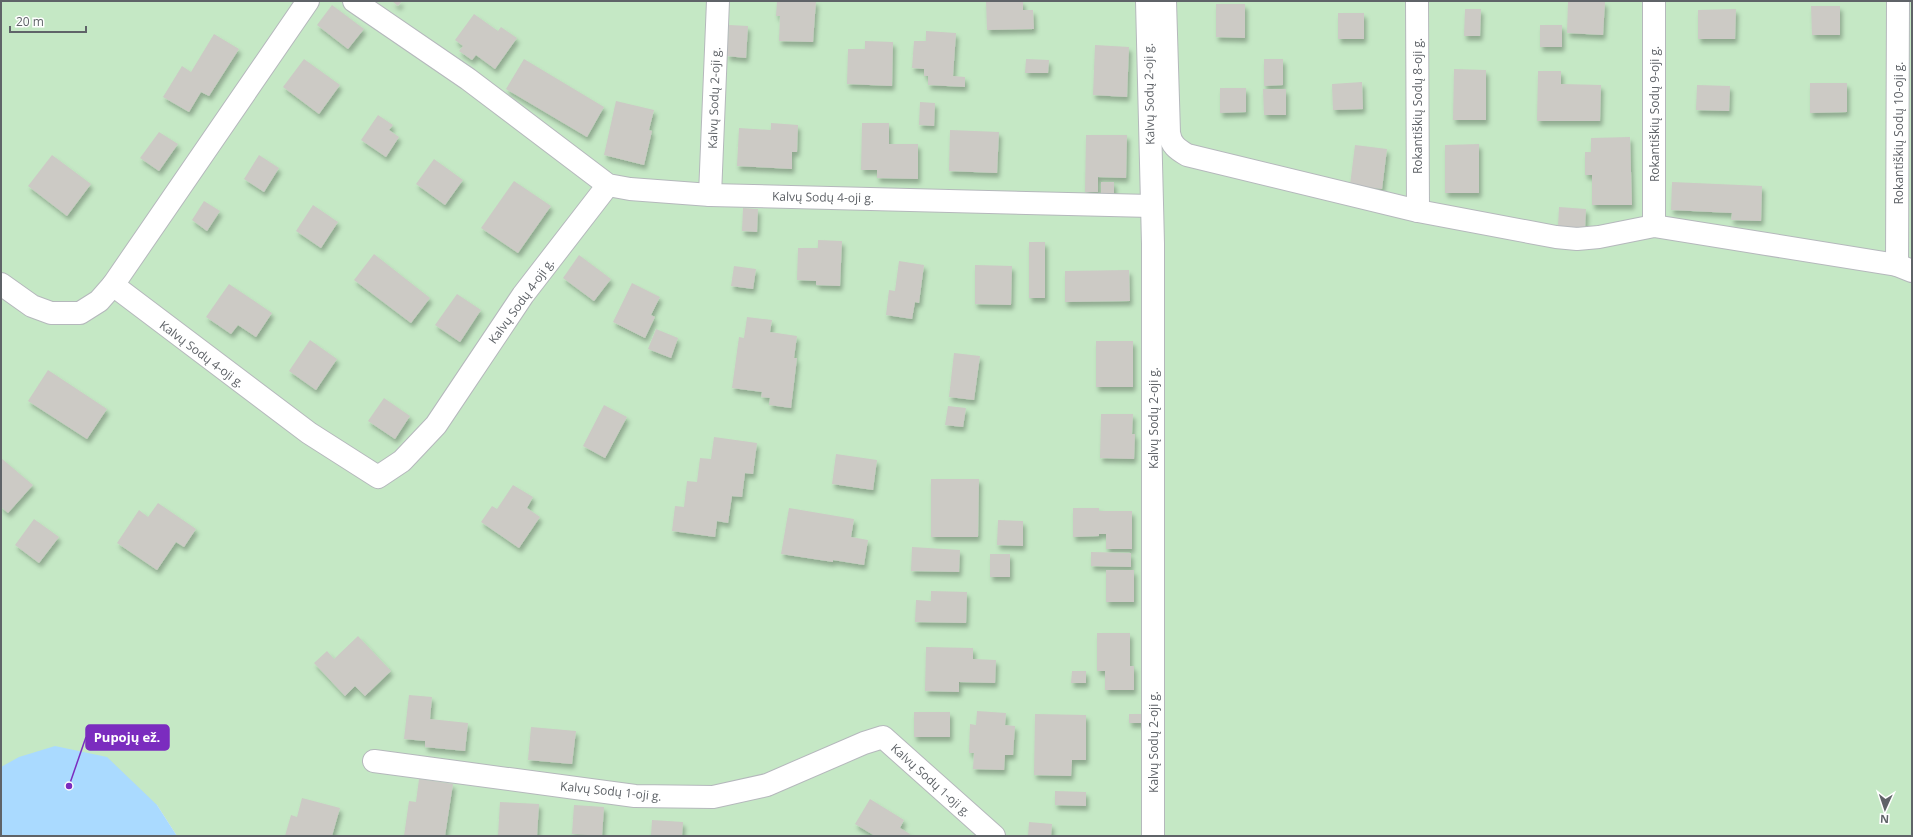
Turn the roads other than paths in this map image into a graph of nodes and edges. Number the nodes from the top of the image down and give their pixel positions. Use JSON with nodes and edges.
{"nodes":[{"id":1,"x":308,"y":1,"type":"edge"},
{"id":2,"x":354,"y":1,"type":"edge"},
{"id":3,"x":718,"y":1,"type":"edge"},
{"id":4,"x":1147,"y":1,"type":"edge"},
{"id":5,"x":1165,"y":1,"type":"edge"},
{"id":6,"x":1417,"y":1,"type":"edge"},
{"id":7,"x":1654,"y":1,"type":"edge"},
{"id":8,"x":1898,"y":1,"type":"edge"},
{"id":9,"x":608,"y":185,"type":"junction"},
{"id":10,"x":710,"y":195,"type":"junction"},
{"id":11,"x":1151,"y":206,"type":"junction"},
{"id":12,"x":1418,"y":212,"type":"junction"},
{"id":13,"x":1654,"y":226,"type":"junction"},
{"id":14,"x":1904,"y":268,"type":"edge"},
{"id":15,"x":1,"y":284,"type":"edge"},
{"id":16,"x":113,"y":285,"type":"junction"},
{"id":17,"x":374,"y":761,"type":"dead end"},
{"id":18,"x":994,"y":836,"type":"edge"},
{"id":19,"x":1153,"y":836,"type":"edge"}],
"edges":[{"from":1,"to":16,"type":"street"},
{"from":2,"to":9,"type":"street"},
{"from":3,"to":10,"type":"street","name":"Kalvų Sodų 2-oji g."},
{"from":4,"to":11,"type":"street","name":"Kalvų Sodų 2-oji g."},
{"from":5,"to":12,"type":"street"},
{"from":6,"to":12,"type":"street","name":"Rokantiškių Sodų 8-oji g."},
{"from":7,"to":13,"type":"street","name":"Rokantiškių Sodų 9-oji g."},
{"from":8,"to":14,"type":"street","name":"Rokantiškių Sodų 10-oji g."},
{"from":9,"to":10,"type":"street","name":"Kalvų Sodų 4-oji g."},
{"from":9,"to":16,"type":"street","name":"Kalvų Sodų 4-oji g."},
{"from":10,"to":11,"type":"street","name":"Kalvų Sodų 4-oji g."},
{"from":11,"to":19,"type":"street","name":"Kalvų Sodų 2-oji g."},
{"from":12,"to":13,"type":"street"},
{"from":13,"to":14,"type":"street"},
{"from":15,"to":16,"type":"street"},
{"from":17,"to":18,"type":"street","name":"Kalvų Sodų 1-oji g."}]}
